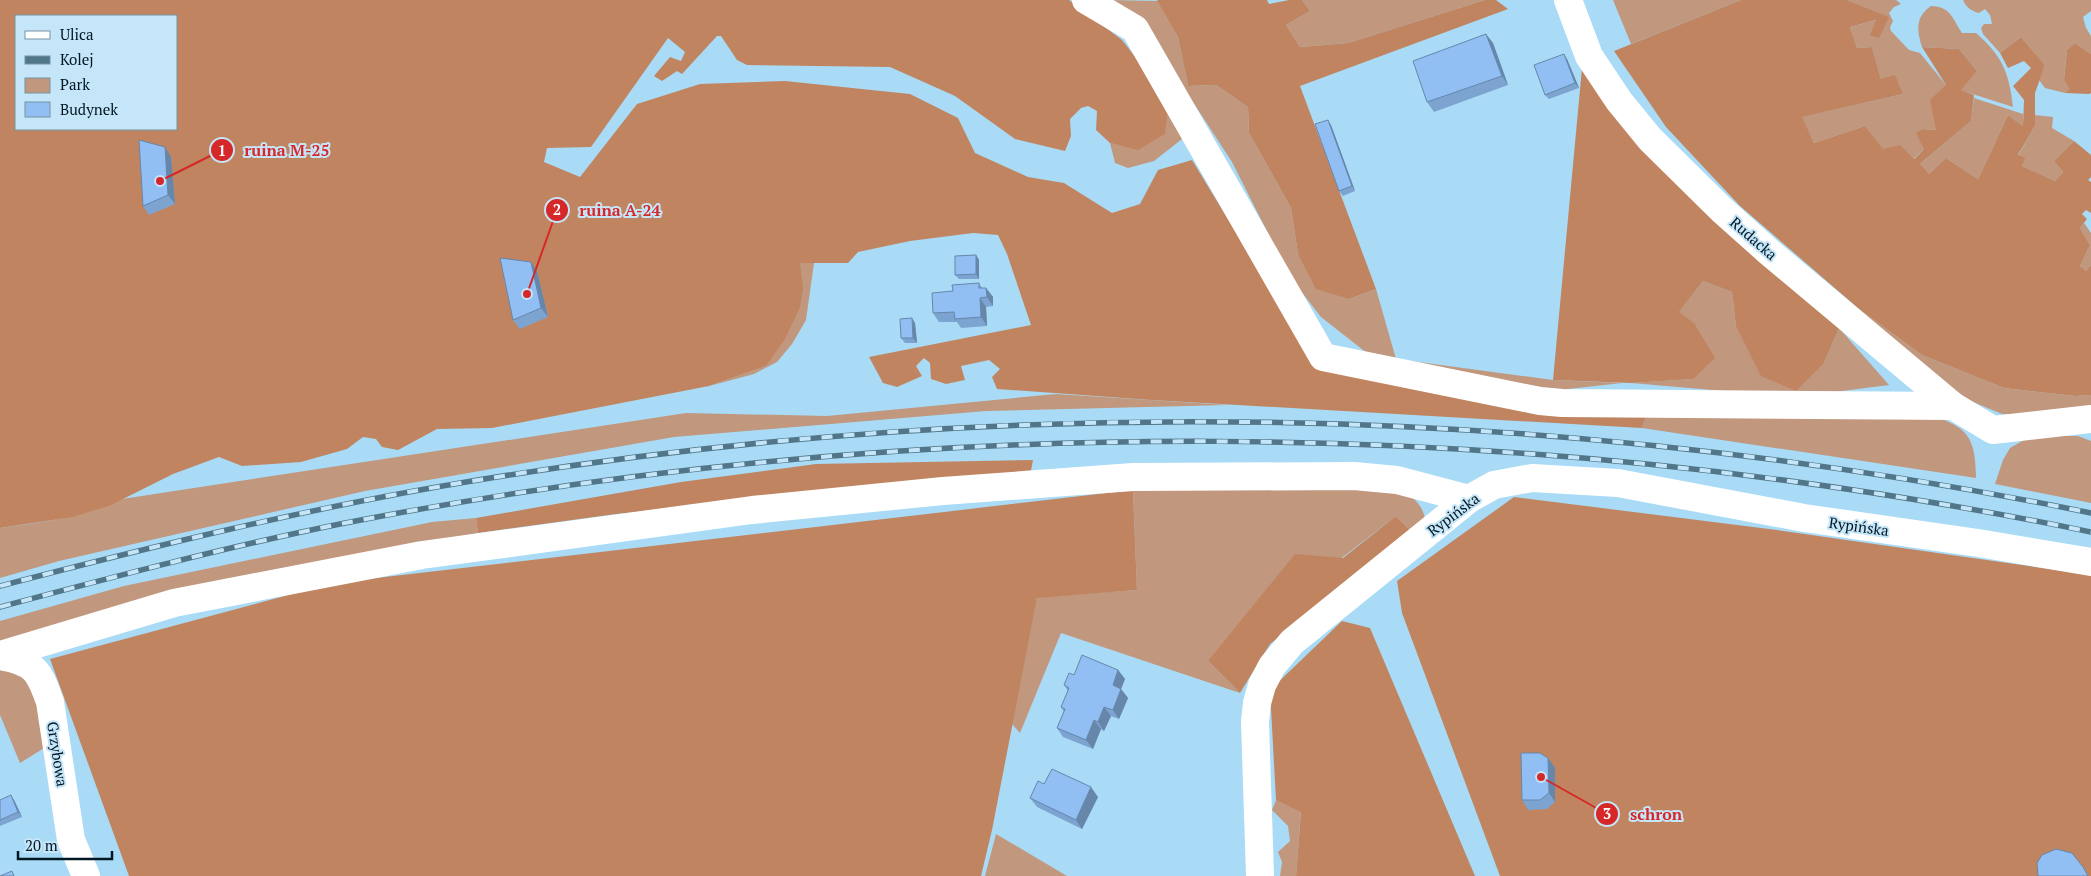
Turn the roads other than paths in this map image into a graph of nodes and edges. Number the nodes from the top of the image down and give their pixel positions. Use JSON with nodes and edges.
{"nodes":[{"id":1,"x":1086,"y":0,"type":"edge"},
{"id":2,"x":1568,"y":0,"type":"edge"},
{"id":3,"x":1953,"y":406,"type":"junction"},
{"id":4,"x":2091,"y":419,"type":"edge"},
{"id":5,"x":1469,"y":498,"type":"junction"},
{"id":6,"x":2091,"y":562,"type":"edge"},
{"id":7,"x":0,"y":656,"type":"edge"},
{"id":8,"x":86,"y":876,"type":"edge"},
{"id":9,"x":1260,"y":876,"type":"edge"}],
"edges":[{"from":1,"to":3,"type":"street"},
{"from":2,"to":3,"type":"street","name":"Rudacka"},
{"from":3,"to":4,"type":"street","name":"Rudacka"},
{"from":5,"to":6,"type":"street","name":"Rypińska"},
{"from":5,"to":7,"type":"street"},
{"from":5,"to":9,"type":"street","name":"Rypińska"},
{"from":7,"to":8,"type":"street","name":"Grzybowa"}]}
